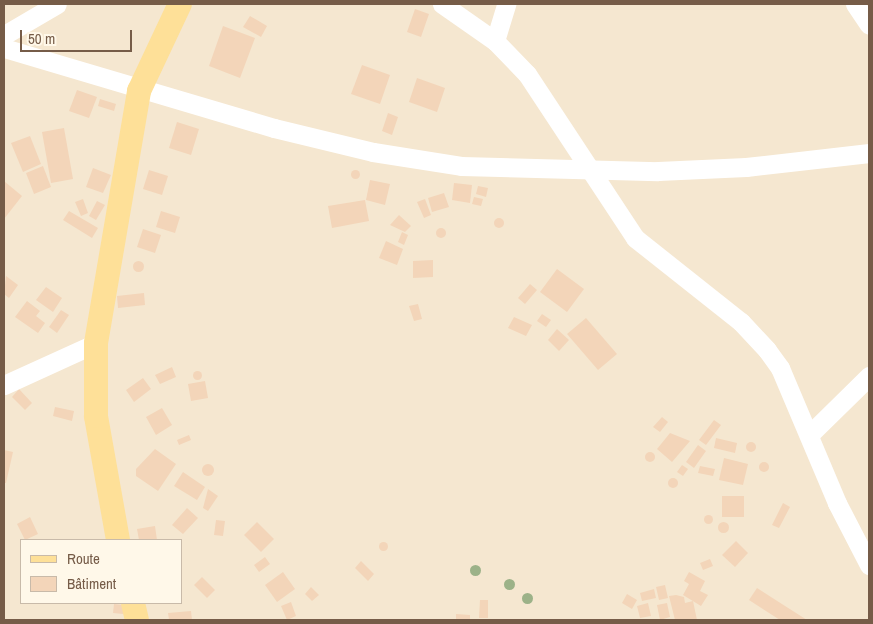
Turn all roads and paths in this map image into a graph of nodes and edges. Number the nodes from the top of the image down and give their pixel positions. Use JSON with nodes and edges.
{"nodes":[{"id":1,"x":57,"y":4,"type":"edge"},
{"id":2,"x":180,"y":4,"type":"edge"},
{"id":3,"x":442,"y":4,"type":"edge"},
{"id":4,"x":506,"y":4,"type":"edge"},
{"id":5,"x":856,"y":4,"type":"edge"},
{"id":6,"x":869,"y":25,"type":"edge"},
{"id":7,"x":4,"y":35,"type":"edge"},
{"id":8,"x":495,"y":41,"type":"junction"},
{"id":9,"x":4,"y":48,"type":"edge"},
{"id":10,"x":139,"y":91,"type":"junction"},
{"id":11,"x":869,"y":153,"type":"edge"},
{"id":12,"x":593,"y":171,"type":"junction"},
{"id":13,"x":96,"y":343,"type":"junction"},
{"id":14,"x":869,"y":376,"type":"edge"},
{"id":15,"x":4,"y":385,"type":"edge"},
{"id":16,"x":810,"y":434,"type":"junction"},
{"id":17,"x":118,"y":539,"type":"edge"},
{"id":18,"x":869,"y":565,"type":"edge"},
{"id":19,"x":133,"y":604,"type":"edge"},
{"id":20,"x":137,"y":620,"type":"edge"}],
"edges":[{"from":1,"to":7,"type":"street"},
{"from":2,"to":10,"type":"main road"},
{"from":3,"to":8,"type":"street"},
{"from":4,"to":8,"type":"street"},
{"from":5,"to":6,"type":"street"},
{"from":8,"to":12,"type":"street"},
{"from":9,"to":10,"type":"street"},
{"from":10,"to":12,"type":"street"},
{"from":10,"to":13,"type":"main road"},
{"from":11,"to":12,"type":"street"},
{"from":12,"to":16,"type":"street"},
{"from":13,"to":15,"type":"street"},
{"from":13,"to":17,"type":"main road"},
{"from":14,"to":16,"type":"street"},
{"from":16,"to":18,"type":"street"},
{"from":19,"to":20,"type":"main road"}]}
